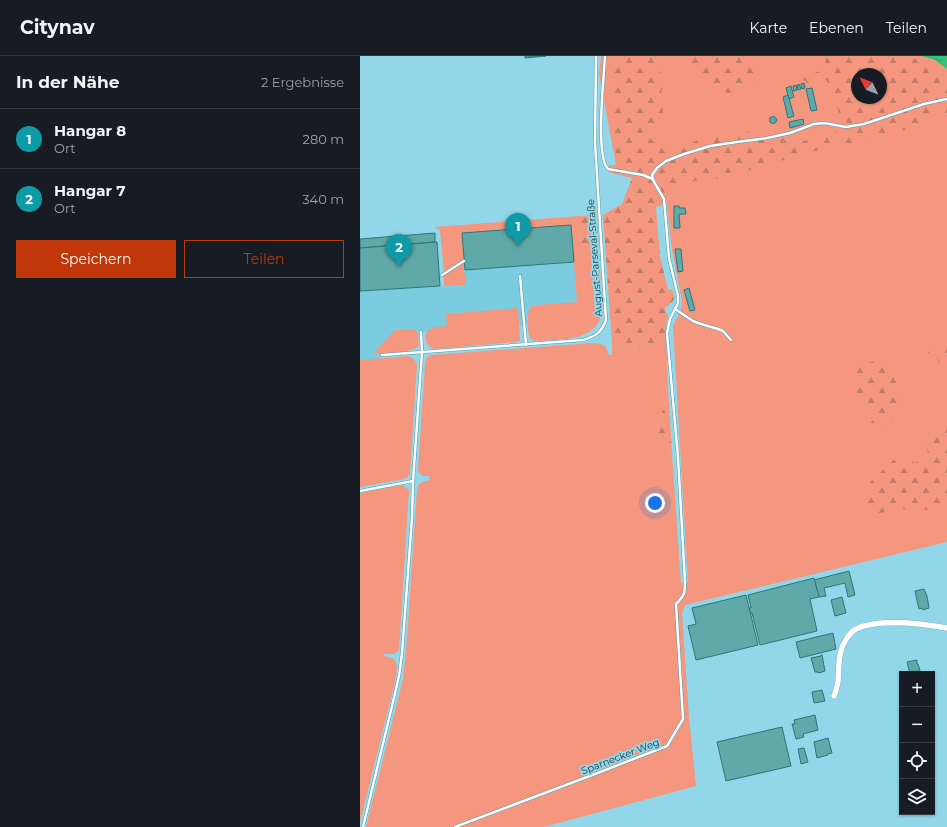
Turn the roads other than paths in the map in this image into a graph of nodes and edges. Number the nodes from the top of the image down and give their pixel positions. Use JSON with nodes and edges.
{"nodes":[{"id":1,"x":596,"y":56,"type":"edge"},
{"id":2,"x":605,"y":56,"type":"edge"},
{"id":3,"x":947,"y":99,"type":"edge"},
{"id":4,"x":653,"y":180,"type":"junction"},
{"id":5,"x":464,"y":261,"type":"dead end"},
{"id":6,"x":442,"y":275,"type":"dead end"},
{"id":7,"x":520,"y":276,"type":"dead end"},
{"id":8,"x":675,"y":309,"type":"junction"},
{"id":9,"x":422,"y":332,"type":"dead end"},
{"id":10,"x":731,"y":340,"type":"dead end"},
{"id":11,"x":526,"y":345,"type":"junction"},
{"id":12,"x":422,"y":352,"type":"junction"},
{"id":13,"x":382,"y":355,"type":"dead end"},
{"id":14,"x":413,"y":481,"type":"junction"},
{"id":15,"x":360,"y":491,"type":"edge"},
{"id":16,"x":947,"y":628,"type":"edge"},
{"id":17,"x":834,"y":696,"type":"dead end"},
{"id":18,"x":363,"y":827,"type":"edge"},
{"id":19,"x":455,"y":827,"type":"edge"}],
"edges":[{"from":1,"to":11,"type":"lane","name":"August-Parseval-Straße"},
{"from":2,"to":4,"type":"lane"},
{"from":3,"to":4,"type":"lane"},
{"from":4,"to":8,"type":"lane","name":"Sparnecker Weg"},
{"from":5,"to":6,"type":"lane"},
{"from":7,"to":11,"type":"lane"},
{"from":8,"to":10,"type":"lane"},
{"from":8,"to":19,"type":"lane","name":"Sparnecker Weg"},
{"from":9,"to":12,"type":"lane"},
{"from":11,"to":12,"type":"lane","name":"August-Parseval-Straße"},
{"from":12,"to":13,"type":"lane","name":"August-Parseval-Straße"},
{"from":12,"to":14,"type":"lane"},
{"from":14,"to":15,"type":"lane"},
{"from":14,"to":18,"type":"lane"},
{"from":16,"to":17,"type":"street"}]}
